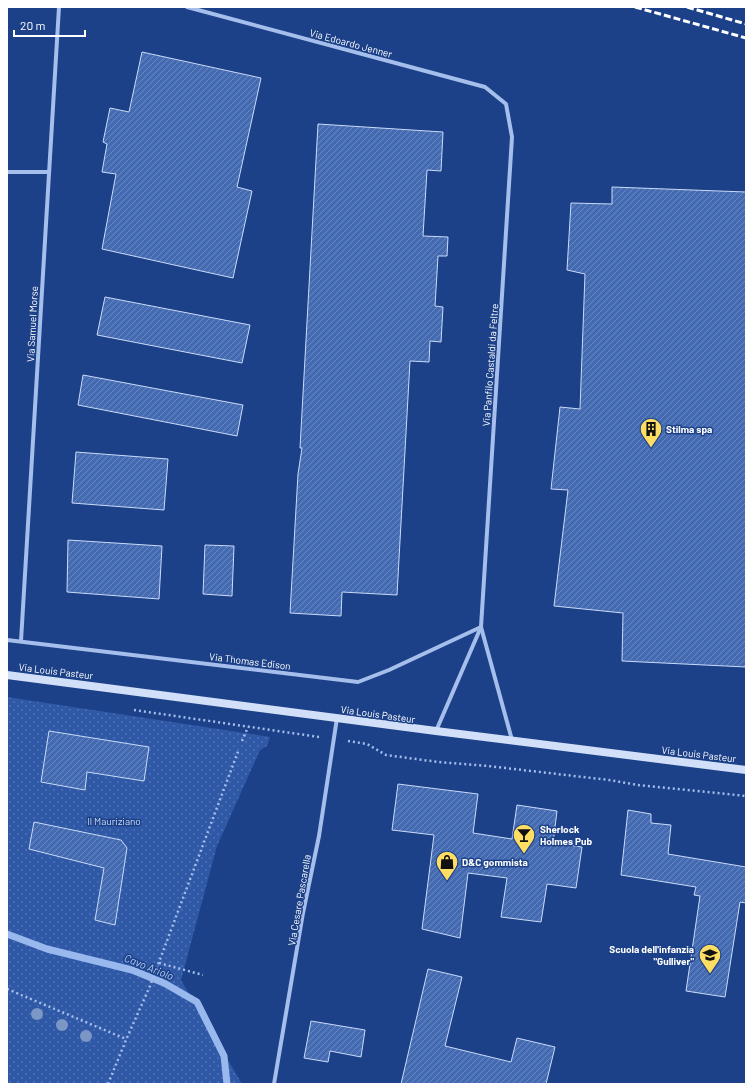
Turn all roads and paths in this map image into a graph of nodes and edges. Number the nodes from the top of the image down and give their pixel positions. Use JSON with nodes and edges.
{"nodes":[{"id":1,"x":59,"y":7,"type":"edge"},
{"id":2,"x":187,"y":7,"type":"edge"},
{"id":3,"x":506,"y":104,"type":"joint"},
{"id":4,"x":7,"y":172,"type":"edge"},
{"id":5,"x":49,"y":172,"type":"junction"},
{"id":6,"x":481,"y":627,"type":"junction"},
{"id":7,"x":7,"y":640,"type":"edge"},
{"id":8,"x":21,"y":641,"type":"junction"},
{"id":9,"x":7,"y":675,"type":"edge"},
{"id":10,"x":337,"y":718,"type":"junction"},
{"id":11,"x":436,"y":731,"type":"junction"},
{"id":12,"x":333,"y":739,"type":"junction"},
{"id":13,"x":512,"y":740,"type":"junction"},
{"id":14,"x":242,"y":742,"type":"dead end"},
{"id":15,"x":239,"y":748,"type":"dead end"},
{"id":16,"x":746,"y":770,"type":"edge"},
{"id":17,"x":746,"y":796,"type":"edge"},
{"id":18,"x":159,"y":963,"type":"junction"},
{"id":19,"x":203,"y":975,"type":"dead end"},
{"id":20,"x":7,"y":989,"type":"edge"},
{"id":21,"x":126,"y":1040,"type":"junction"},
{"id":22,"x":108,"y":1084,"type":"edge"},
{"id":23,"x":274,"y":1084,"type":"edge"}],
"edges":[{"from":1,"to":5,"type":"street","name":"Via Samuel Morse"},
{"from":2,"to":3,"type":"street","name":"Via Edoardo Jenner"},
{"from":3,"to":6,"type":"street","name":"Via Panfilo Castaldi da Feltre"},
{"from":4,"to":5,"type":"street"},
{"from":5,"to":8,"type":"street","name":"Via Samuel Morse"},
{"from":6,"to":8,"type":"street","name":"Via Thomas Edison"},
{"from":6,"to":11,"type":"street","name":"Via Panfilo Castaldi da Feltre"},
{"from":6,"to":13,"type":"street","name":"Via Panfilo Castaldi da Feltre"},
{"from":7,"to":8,"type":"street","name":"Via Thomas Edison"},
{"from":9,"to":10,"type":"main road","name":"Via Louis Pasteur"},
{"from":10,"to":11,"type":"main road","name":"Via Louis Pasteur"},
{"from":10,"to":12,"type":"street","name":"Via Cesare Pascarella"},
{"from":11,"to":13,"type":"main road","name":"Via Louis Pasteur"},
{"from":12,"to":14,"type":"path"},
{"from":12,"to":17,"type":"path"},
{"from":12,"to":23,"type":"street","name":"Via Cesare Pascarella"},
{"from":13,"to":16,"type":"main road","name":"Via Louis Pasteur"},
{"from":15,"to":18,"type":"path"},
{"from":18,"to":19,"type":"path"},
{"from":18,"to":21,"type":"path"},
{"from":20,"to":21,"type":"path"},
{"from":21,"to":22,"type":"path"}]}
